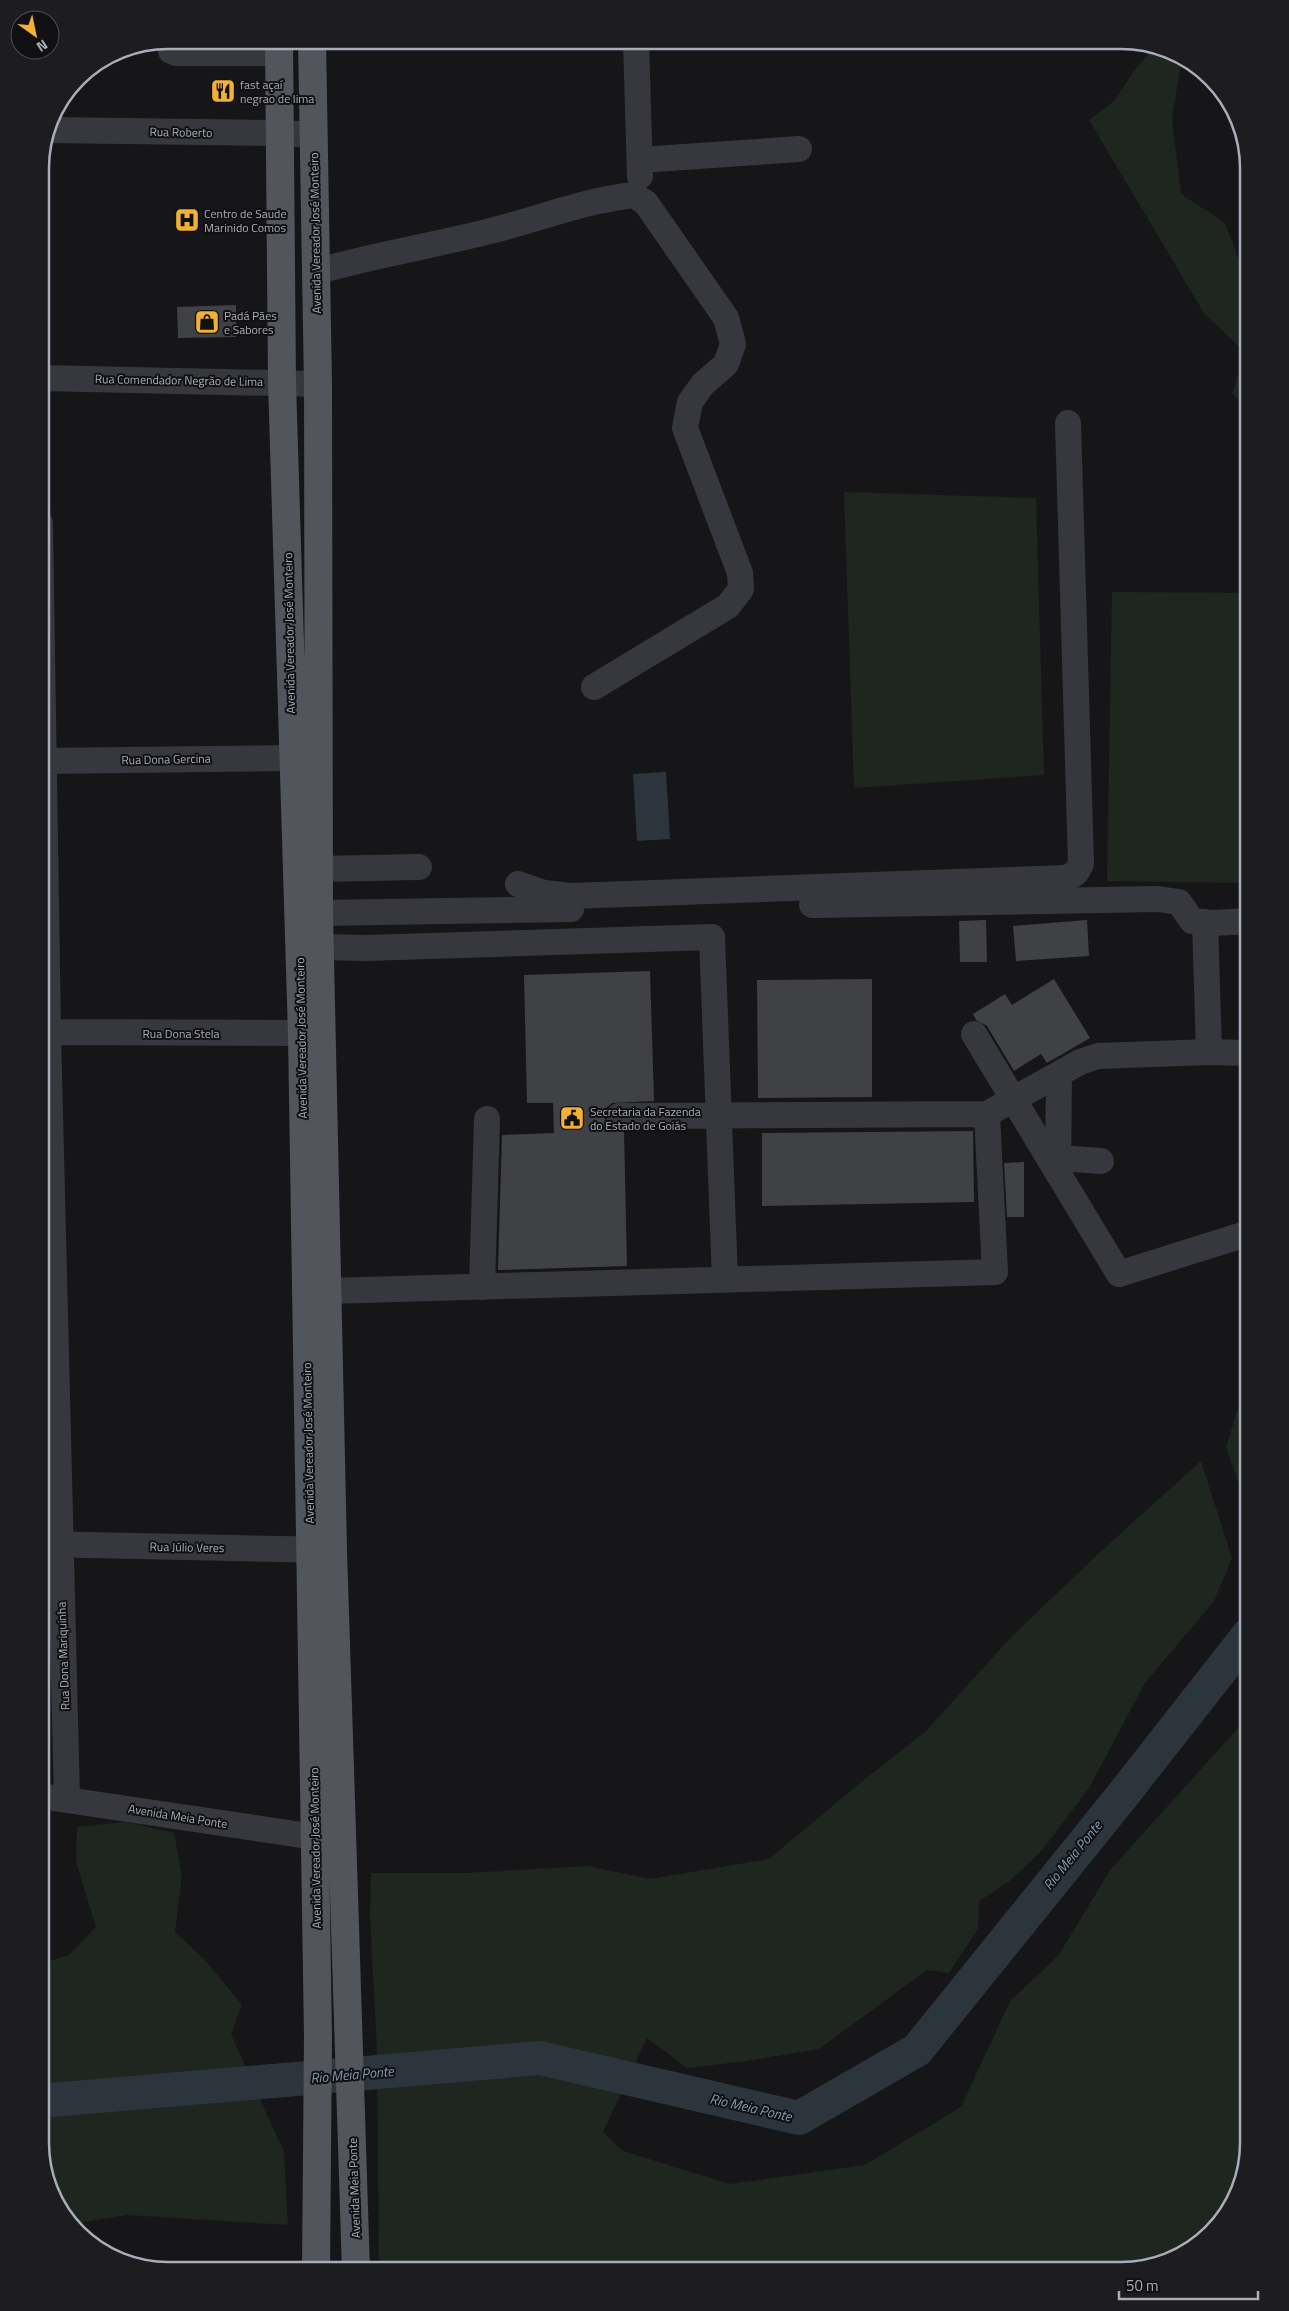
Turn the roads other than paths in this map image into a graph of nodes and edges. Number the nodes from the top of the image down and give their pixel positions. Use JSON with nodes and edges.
{"nodes":[{"id":1,"x":171,"y":49,"type":"edge"},
{"id":2,"x":235,"y":49,"type":"edge"},
{"id":3,"x":279,"y":49,"type":"edge"},
{"id":4,"x":312,"y":49,"type":"edge"},
{"id":5,"x":636,"y":49,"type":"edge"},
{"id":6,"x":55,"y":130,"type":"edge"},
{"id":7,"x":280,"y":133,"type":"junction"},
{"id":8,"x":314,"y":135,"type":"junction"},
{"id":9,"x":799,"y":149,"type":"dead end"},
{"id":10,"x":640,"y":160,"type":"junction"},
{"id":11,"x":641,"y":200,"type":"junction"},
{"id":12,"x":316,"y":272,"type":"junction"},
{"id":13,"x":49,"y":378,"type":"edge"},
{"id":14,"x":282,"y":382,"type":"junction"},
{"id":15,"x":318,"y":384,"type":"junction"},
{"id":16,"x":1068,"y":423,"type":"dead end"},
{"id":17,"x":594,"y":687,"type":"dead end"},
{"id":18,"x":292,"y":758,"type":"junction"},
{"id":19,"x":49,"y":761,"type":"edge"},
{"id":20,"x":419,"y":867,"type":"dead end"},
{"id":21,"x":318,"y":869,"type":"junction"},
{"id":22,"x":518,"y":884,"type":"dead end"},
{"id":23,"x":476,"y":910,"type":"junction"},
{"id":24,"x":319,"y":913,"type":"junction"},
{"id":25,"x":1240,"y":921,"type":"edge"},
{"id":26,"x":1205,"y":922,"type":"junction"},
{"id":27,"x":478,"y":944,"type":"junction"},
{"id":28,"x":320,"y":947,"type":"junction"},
{"id":29,"x":49,"y":1032,"type":"edge"},
{"id":30,"x":312,"y":1034,"type":"junction"},
{"id":31,"x":974,"y":1034,"type":"dead end"},
{"id":32,"x":1209,"y":1052,"type":"junction"},
{"id":33,"x":1240,"y":1053,"type":"edge"},
{"id":34,"x":1059,"y":1076,"type":"junction"},
{"id":35,"x":1015,"y":1099,"type":"junction"},
{"id":36,"x":987,"y":1114,"type":"junction"},
{"id":37,"x":619,"y":1116,"type":"dead end"},
{"id":38,"x":719,"y":1116,"type":"junction"},
{"id":39,"x":487,"y":1120,"type":"dead end"},
{"id":40,"x":1101,"y":1162,"type":"dead end"},
{"id":41,"x":1058,"y":1165,"type":"junction"},
{"id":42,"x":1240,"y":1236,"type":"edge"},
{"id":43,"x":725,"y":1280,"type":"junction"},
{"id":44,"x":482,"y":1287,"type":"junction"},
{"id":45,"x":328,"y":1291,"type":"junction"},
{"id":46,"x":49,"y":1456,"type":"edge"},
{"id":47,"x":50,"y":1544,"type":"edge"},
{"id":48,"x":321,"y":1550,"type":"junction"},
{"id":49,"x":49,"y":1797,"type":"edge"},
{"id":50,"x":67,"y":1798,"type":"junction"},
{"id":51,"x":315,"y":1837,"type":"junction"},
{"id":52,"x":349,"y":2016,"type":"joint"},
{"id":53,"x":316,"y":2262,"type":"edge"},
{"id":54,"x":356,"y":2262,"type":"edge"}],
"edges":[{"from":1,"to":2,"type":"street"},
{"from":3,"to":7,"type":"main road","name":"Avenida Vereador José Monteiro"},
{"from":4,"to":8,"type":"main road","name":"Avenida Vereador José Monteiro"},
{"from":5,"to":10,"type":"street"},
{"from":6,"to":7,"type":"street","name":"Rua Roberto"},
{"from":7,"to":8,"type":"street","name":"Rua Roberto"},
{"from":7,"to":14,"type":"main road","name":"Avenida Vereador José Monteiro"},
{"from":8,"to":12,"type":"main road","name":"Avenida Vereador José Monteiro"},
{"from":9,"to":10,"type":"street"},
{"from":10,"to":11,"type":"street"},
{"from":11,"to":12,"type":"street"},
{"from":11,"to":17,"type":"street"},
{"from":12,"to":15,"type":"main road","name":"Avenida Vereador José Monteiro"},
{"from":13,"to":14,"type":"street","name":"Rua Comendador Negrão de Lima"},
{"from":14,"to":15,"type":"street","name":"Rua Comendador Negrão de Lima"},
{"from":14,"to":18,"type":"main road","name":"Avenida Vereador José Monteiro"},
{"from":15,"to":21,"type":"main road","name":"Avenida Vereador José Monteiro"},
{"from":16,"to":22,"type":"street"},
{"from":18,"to":19,"type":"street","name":"Rua Dona Gercina"},
{"from":18,"to":30,"type":"main road","name":"Avenida Vereador José Monteiro"},
{"from":20,"to":21,"type":"street"},
{"from":21,"to":24,"type":"main road","name":"Avenida Vereador José Monteiro"},
{"from":23,"to":24,"type":"street"},
{"from":23,"to":26,"type":"street"},
{"from":23,"to":27,"type":"street"},
{"from":24,"to":28,"type":"main road","name":"Avenida Vereador José Monteiro"},
{"from":25,"to":26,"type":"street"},
{"from":26,"to":32,"type":"street"},
{"from":27,"to":28,"type":"street"},
{"from":27,"to":38,"type":"street"},
{"from":28,"to":30,"type":"main road","name":"Avenida Vereador José Monteiro"},
{"from":29,"to":30,"type":"street","name":"Rua Dona Stela"},
{"from":30,"to":45,"type":"main road","name":"Avenida Vereador José Monteiro"},
{"from":30,"to":48,"type":"main road","name":"Avenida Vereador José Monteiro"},
{"from":31,"to":35,"type":"street"},
{"from":32,"to":33,"type":"street"},
{"from":32,"to":34,"type":"street"},
{"from":34,"to":35,"type":"street"},
{"from":34,"to":41,"type":"street"},
{"from":35,"to":36,"type":"street"},
{"from":35,"to":41,"type":"street"},
{"from":36,"to":38,"type":"street"},
{"from":36,"to":43,"type":"street"},
{"from":37,"to":38,"type":"street"},
{"from":38,"to":43,"type":"street"},
{"from":39,"to":44,"type":"street"},
{"from":40,"to":41,"type":"street"},
{"from":41,"to":42,"type":"street"},
{"from":43,"to":44,"type":"street"},
{"from":44,"to":45,"type":"street"},
{"from":45,"to":48,"type":"main road","name":"Avenida Vereador José Monteiro"},
{"from":46,"to":47,"type":"street","name":"Rua Dona Mariquinha"},
{"from":47,"to":48,"type":"street","name":"Rua Júlio Veres"},
{"from":47,"to":50,"type":"street","name":"Rua Dona Mariquinha"},
{"from":48,"to":51,"type":"main road","name":"Avenida Vereador José Monteiro"},
{"from":48,"to":52,"type":"main road","name":"Avenida Vereador José Monteiro"},
{"from":49,"to":50,"type":"street","name":"Avenida Meia Ponte"},
{"from":50,"to":51,"type":"street","name":"Avenida Meia Ponte"},
{"from":51,"to":53,"type":"main road","name":"Avenida Vereador José Monteiro"},
{"from":52,"to":54,"type":"main road","name":"Avenida Meia Ponte"}]}
